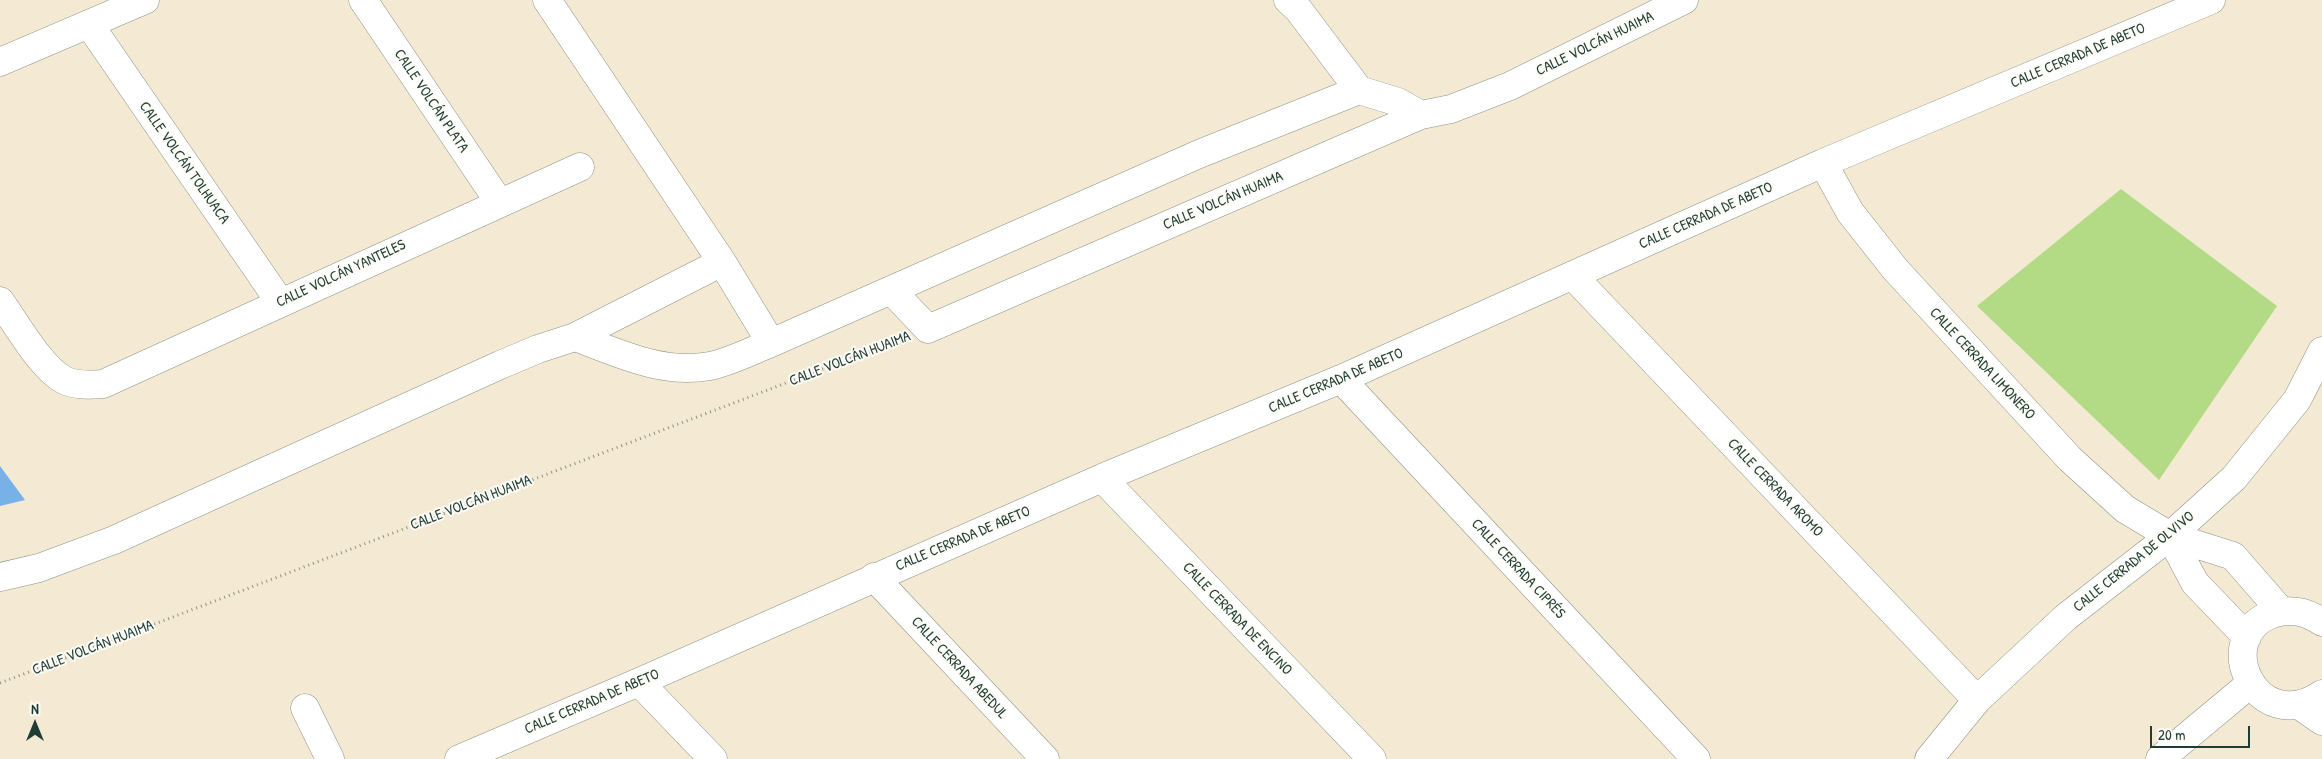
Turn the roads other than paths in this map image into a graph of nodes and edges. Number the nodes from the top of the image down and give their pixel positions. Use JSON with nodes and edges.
{"nodes":[{"id":1,"x":145,"y":0,"type":"edge"},
{"id":2,"x":363,"y":0,"type":"edge"},
{"id":3,"x":1288,"y":0,"type":"edge"},
{"id":4,"x":1684,"y":0,"type":"edge"},
{"id":5,"x":2211,"y":0,"type":"edge"},
{"id":6,"x":555,"y":2,"type":"edge"},
{"id":7,"x":88,"y":24,"type":"junction"},
{"id":8,"x":0,"y":62,"type":"edge"},
{"id":9,"x":1359,"y":90,"type":"junction"},
{"id":10,"x":1421,"y":115,"type":"junction"},
{"id":11,"x":1823,"y":163,"type":"junction"},
{"id":12,"x":580,"y":166,"type":"dead end"},
{"id":13,"x":499,"y":202,"type":"junction"},
{"id":14,"x":722,"y":262,"type":"junction"},
{"id":15,"x":1574,"y":276,"type":"junction"},
{"id":16,"x":891,"y":290,"type":"junction"},
{"id":17,"x":0,"y":301,"type":"edge"},
{"id":18,"x":280,"y":302,"type":"junction"},
{"id":19,"x":576,"y":337,"type":"junction"},
{"id":20,"x":771,"y":343,"type":"junction"},
{"id":21,"x":2322,"y":351,"type":"edge"},
{"id":22,"x":1341,"y":379,"type":"junction"},
{"id":23,"x":1102,"y":478,"type":"junction"},
{"id":24,"x":2170,"y":536,"type":"junction"},
{"id":25,"x":0,"y":577,"type":"edge"},
{"id":26,"x":874,"y":577,"type":"junction"},
{"id":27,"x":2281,"y":611,"type":"junction"},
{"id":28,"x":2322,"y":622,"type":"edge"},
{"id":29,"x":2247,"y":637,"type":"junction"},
{"id":30,"x":639,"y":682,"type":"junction"},
{"id":31,"x":2250,"y":684,"type":"junction"},
{"id":32,"x":1977,"y":700,"type":"junction"},
{"id":33,"x":2311,"y":700,"type":"edge"},
{"id":34,"x":305,"y":708,"type":"dead end"},
{"id":35,"x":2322,"y":721,"type":"edge"},
{"id":36,"x":330,"y":759,"type":"edge"},
{"id":37,"x":459,"y":759,"type":"edge"},
{"id":38,"x":712,"y":759,"type":"edge"},
{"id":39,"x":1045,"y":759,"type":"edge"},
{"id":40,"x":1372,"y":759,"type":"edge"},
{"id":41,"x":1696,"y":759,"type":"edge"},
{"id":42,"x":1929,"y":759,"type":"edge"},
{"id":43,"x":2160,"y":759,"type":"edge"}],
"edges":[{"from":1,"to":7,"type":"street"},
{"from":2,"to":13,"type":"street","name":"CALLE VOLCÁN PLATA"},
{"from":3,"to":9,"type":"street"},
{"from":4,"to":10,"type":"street","name":"CALLE VOLCÁN HUAIMA"},
{"from":5,"to":11,"type":"street","name":"CALLE CERRADA DE ABETO"},
{"from":6,"to":14,"type":"street"},
{"from":7,"to":8,"type":"street"},
{"from":7,"to":18,"type":"street","name":"CALLE VOLCÁN TOLHUACA"},
{"from":9,"to":10,"type":"street"},
{"from":9,"to":16,"type":"street"},
{"from":10,"to":16,"type":"street","name":"CALLE VOLCÁN HUAIMA"},
{"from":11,"to":15,"type":"street","name":"CALLE CERRADA DE ABETO"},
{"from":11,"to":24,"type":"street","name":"CALLE CERRADA LIMONERO"},
{"from":12,"to":13,"type":"street","name":"CALLE VOLCÁN YANTELES"},
{"from":13,"to":18,"type":"street","name":"CALLE VOLCÁN YANTELES"},
{"from":14,"to":19,"type":"street"},
{"from":14,"to":20,"type":"street"},
{"from":15,"to":22,"type":"street","name":"CALLE CERRADA DE ABETO"},
{"from":15,"to":32,"type":"street","name":"CALLE CERRADA AROMO"},
{"from":16,"to":20,"type":"street"},
{"from":17,"to":18,"type":"street","name":"CALLE VOLCÁN YANTELES"},
{"from":19,"to":20,"type":"street"},
{"from":19,"to":25,"type":"street"},
{"from":21,"to":24,"type":"street","name":"CALLE CERRADA DE OLVIVO"},
{"from":22,"to":23,"type":"street","name":"CALLE CERRADA DE ABETO"},
{"from":22,"to":41,"type":"street","name":"CALLE CERRADA CIPRÉS"},
{"from":23,"to":26,"type":"street","name":"CALLE CERRADA DE ABETO"},
{"from":23,"to":40,"type":"street","name":"CALLE CERRADA DE ENCINO"},
{"from":24,"to":27,"type":"street","name":"CALLE CERRADA LIMONERO"},
{"from":24,"to":29,"type":"street"},
{"from":24,"to":32,"type":"street","name":"CALLE CERRADA DE OLVIVO"},
{"from":26,"to":30,"type":"street","name":"CALLE CERRADA DE ABETO"},
{"from":26,"to":39,"type":"street","name":"CALLE CERRADA ABEDUL"},
{"from":27,"to":28,"type":"street"},
{"from":27,"to":29,"type":"street"},
{"from":29,"to":31,"type":"street"},
{"from":30,"to":37,"type":"street","name":"CALLE CERRADA DE ABETO"},
{"from":30,"to":38,"type":"street"},
{"from":31,"to":33,"type":"street"},
{"from":31,"to":43,"type":"street"},
{"from":32,"to":42,"type":"street","name":"CALLE CERRADA DE OLVIVO"},
{"from":33,"to":35,"type":"street"},
{"from":34,"to":36,"type":"street"}]}
